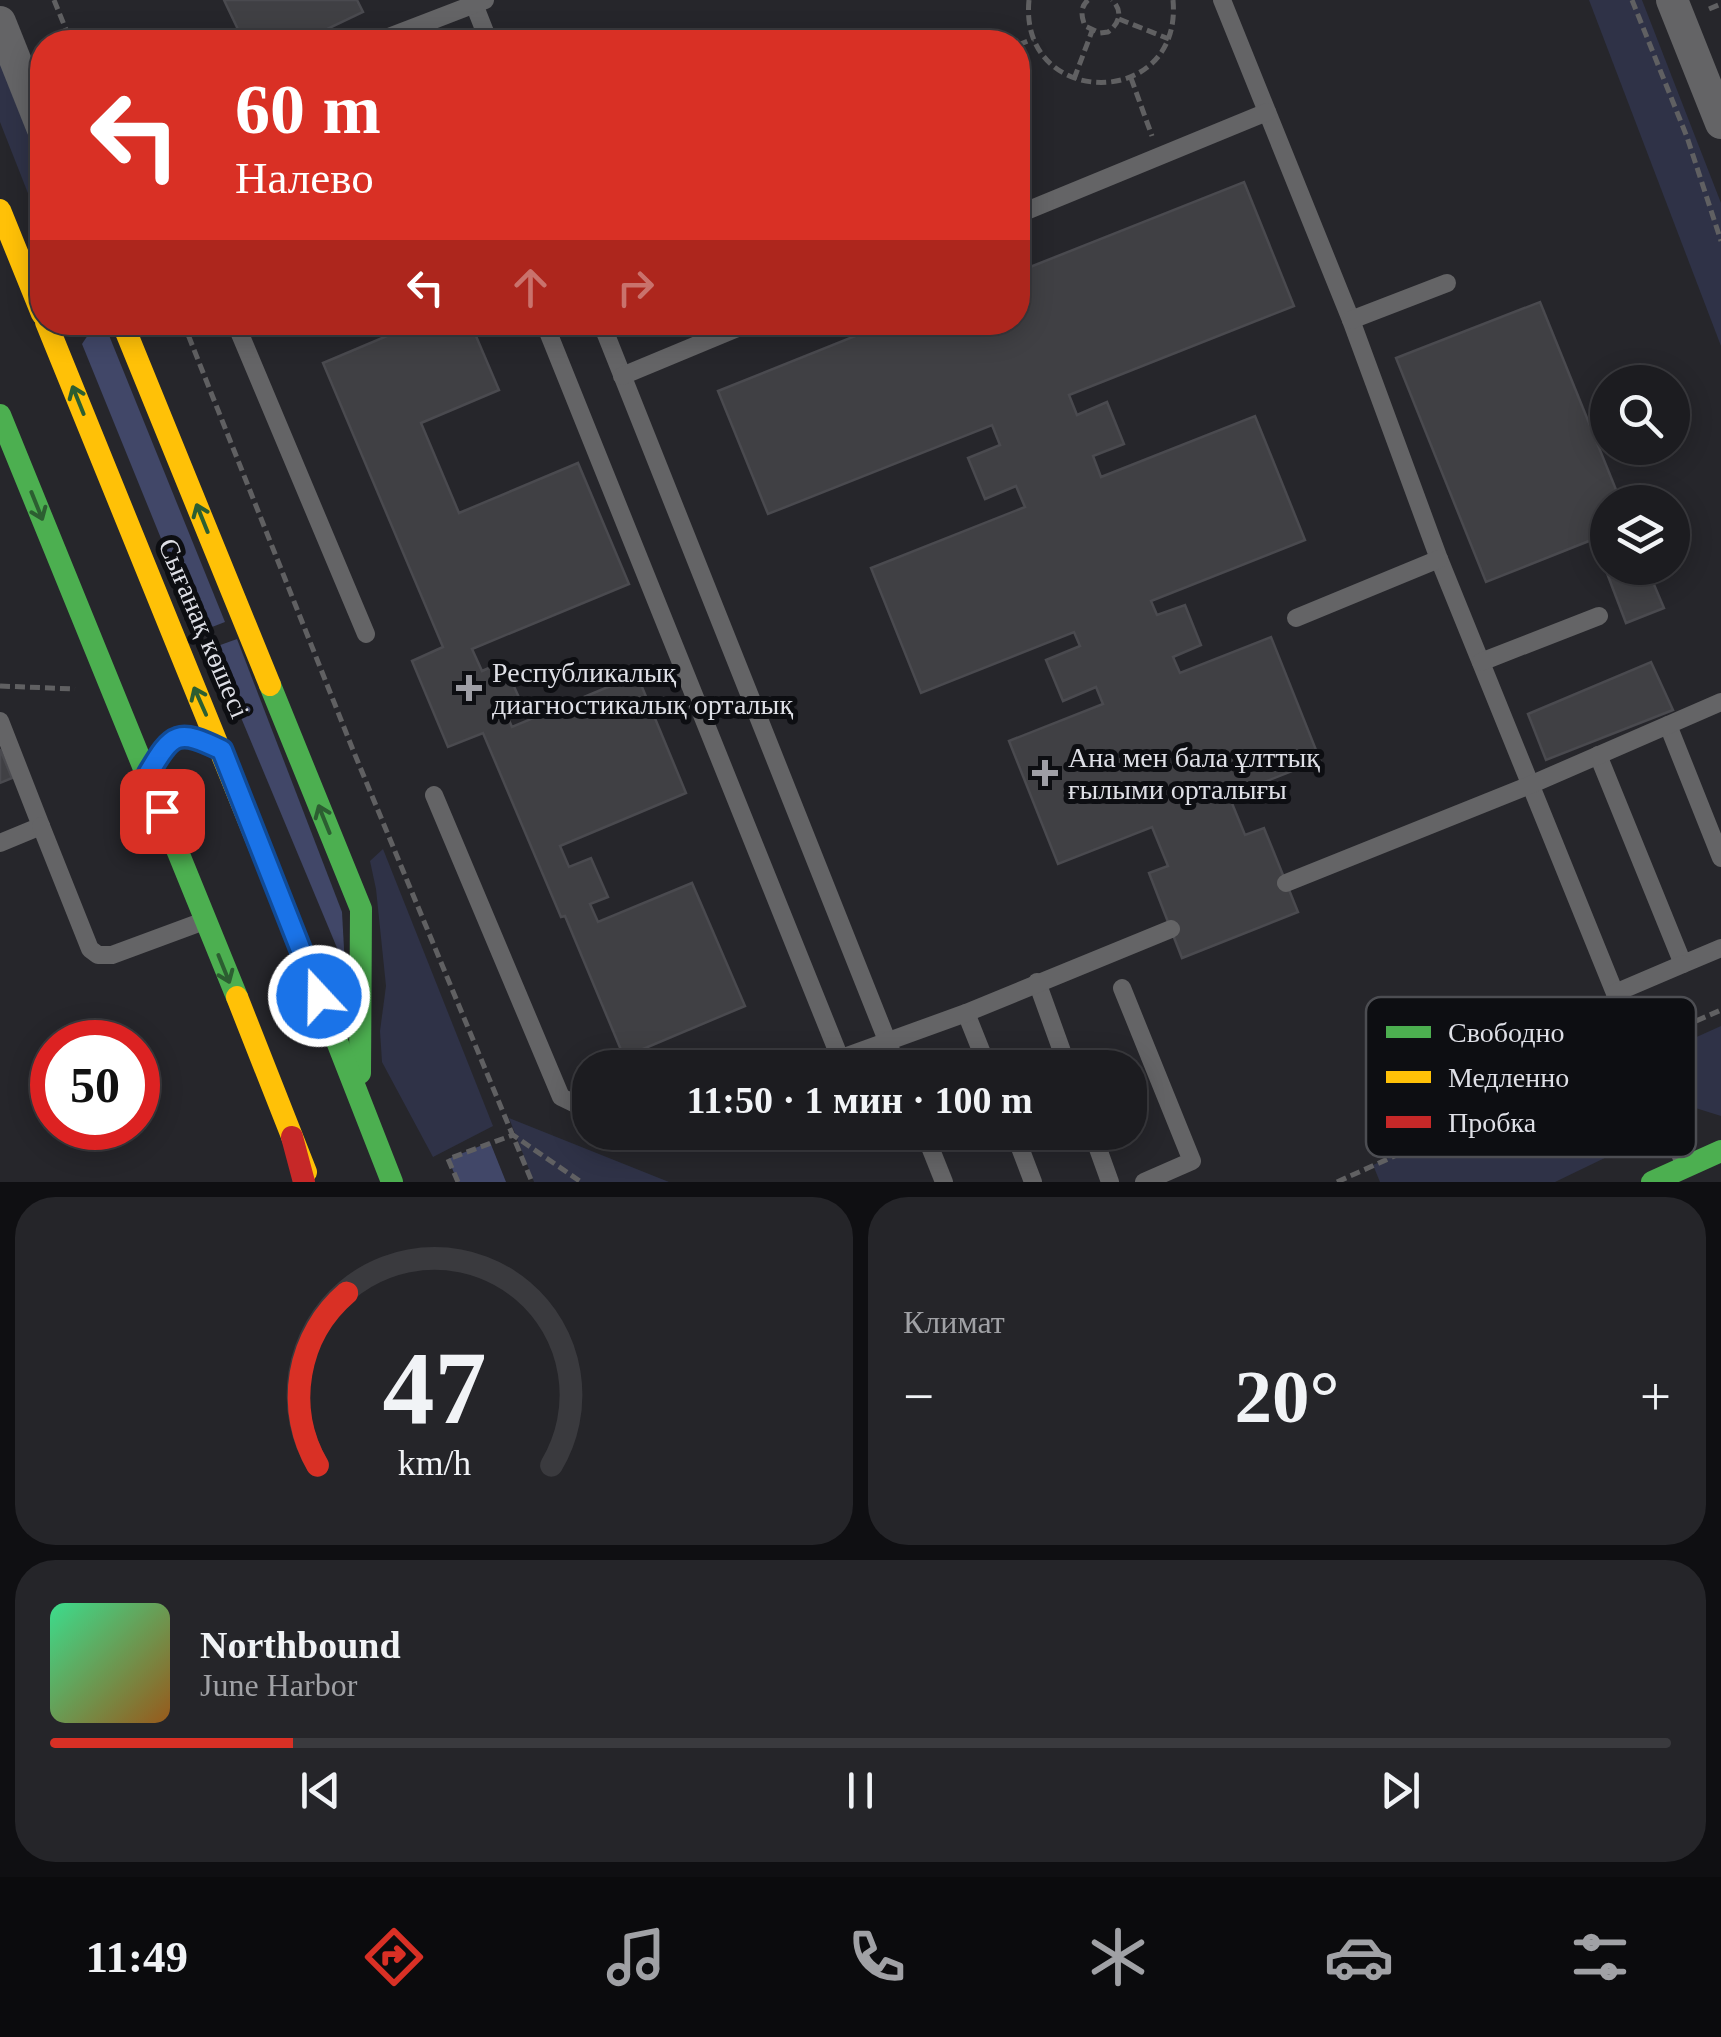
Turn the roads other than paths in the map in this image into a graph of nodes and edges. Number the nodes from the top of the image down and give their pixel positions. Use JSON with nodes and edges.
{"nodes":[{"id":1,"x":1222,"y":0,"type":"edge"},
{"id":2,"x":1672,"y":0,"type":"edge"},
{"id":3,"x":479,"y":2,"type":"edge"},
{"id":4,"x":0,"y":22,"type":"edge"},
{"id":5,"x":407,"y":30,"type":"edge"},
{"id":6,"x":486,"y":30,"type":"edge"},
{"id":7,"x":1709,"y":56,"type":"edge"},
{"id":8,"x":30,"y":97,"type":"edge"},
{"id":9,"x":1268,"y":112,"type":"junction"},
{"id":10,"x":1721,"y":123,"type":"edge"},
{"id":11,"x":1030,"y":209,"type":"edge"},
{"id":12,"x":0,"y":210,"type":"edge"},
{"id":13,"x":1447,"y":283,"type":"dead end"},
{"id":14,"x":30,"y":284,"type":"edge"},
{"id":15,"x":1351,"y":320,"type":"junction"},
{"id":16,"x":51,"y":335,"type":"edge"},
{"id":17,"x":65,"y":335,"type":"edge"},
{"id":18,"x":127,"y":335,"type":"edge"},
{"id":19,"x":240,"y":335,"type":"edge"},
{"id":20,"x":549,"y":335,"type":"edge"},
{"id":21,"x":606,"y":335,"type":"edge"},
{"id":22,"x":721,"y":335,"type":"edge"},
{"id":23,"x":57,"y":349,"type":"junction"},
{"id":24,"x":622,"y":376,"type":"junction"},
{"id":25,"x":1,"y":423,"type":"edge"},
{"id":26,"x":141,"y":555,"type":"junction"},
{"id":27,"x":1439,"y":560,"type":"junction"},
{"id":28,"x":68,"y":582,"type":"junction"},
{"id":29,"x":1599,"y":616,"type":"dead end"},
{"id":30,"x":1296,"y":618,"type":"dead end"},
{"id":31,"x":366,"y":634,"type":"dead end"},
{"id":32,"x":1481,"y":662,"type":"junction"},
{"id":33,"x":1721,"y":702,"type":"edge"},
{"id":34,"x":0,"y":721,"type":"edge"},
{"id":35,"x":1668,"y":725,"type":"junction"},
{"id":36,"x":192,"y":735,"type":"dead end"},
{"id":37,"x":162,"y":750,"type":"dead end"},
{"id":38,"x":222,"y":750,"type":"junction"},
{"id":39,"x":1598,"y":755,"type":"junction"},
{"id":40,"x":148,"y":774,"type":"junction"},
{"id":41,"x":1530,"y":785,"type":"junction"},
{"id":42,"x":434,"y":796,"type":"dead end"},
{"id":43,"x":41,"y":826,"type":"junction"},
{"id":44,"x":0,"y":842,"type":"edge"},
{"id":45,"x":1721,"y":858,"type":"edge"},
{"id":46,"x":1286,"y":884,"type":"dead end"},
{"id":47,"x":204,"y":920,"type":"junction"},
{"id":48,"x":1170,"y":929,"type":"dead end"},
{"id":49,"x":1721,"y":948,"type":"edge"},
{"id":50,"x":1683,"y":964,"type":"junction"},
{"id":51,"x":1037,"y":982,"type":"junction"},
{"id":52,"x":1122,"y":988,"type":"dead end"},
{"id":53,"x":1615,"y":993,"type":"junction"},
{"id":54,"x":1617,"y":997,"type":"edge"},
{"id":55,"x":966,"y":1013,"type":"junction"},
{"id":56,"x":887,"y":1042,"type":"junction"},
{"id":57,"x":837,"y":1050,"type":"edge"},
{"id":58,"x":864,"y":1050,"type":"edge"},
{"id":59,"x":890,"y":1050,"type":"edge"},
{"id":60,"x":981,"y":1050,"type":"edge"},
{"id":61,"x":1062,"y":1050,"type":"edge"},
{"id":62,"x":360,"y":1101,"type":"junction"},
{"id":63,"x":572,"y":1103,"type":"edge"},
{"id":64,"x":931,"y":1150,"type":"edge"},
{"id":65,"x":1021,"y":1150,"type":"edge"},
{"id":66,"x":1098,"y":1150,"type":"edge"},
{"id":67,"x":1721,"y":1152,"type":"edge"},
{"id":68,"x":1682,"y":1157,"type":"edge"},
{"id":69,"x":1686,"y":1167,"type":"junction"},
{"id":70,"x":307,"y":1182,"type":"edge"},
{"id":71,"x":392,"y":1182,"type":"edge"},
{"id":72,"x":944,"y":1182,"type":"edge"},
{"id":73,"x":1034,"y":1182,"type":"edge"},
{"id":74,"x":1110,"y":1182,"type":"edge"},
{"id":75,"x":1144,"y":1182,"type":"edge"},
{"id":76,"x":1652,"y":1182,"type":"edge"}],
"edges":[{"from":1,"to":9,"type":"lane"},
{"from":2,"to":7,"type":"street"},
{"from":3,"to":5,"type":"lane"},
{"from":3,"to":6,"type":"lane"},
{"from":4,"to":8,"type":"street"},
{"from":7,"to":10,"type":"street"},
{"from":9,"to":11,"type":"lane"},
{"from":9,"to":15,"type":"lane"},
{"from":12,"to":14,"type":"main road"},
{"from":13,"to":15,"type":"lane"},
{"from":15,"to":27,"type":"lane"},
{"from":16,"to":23,"type":"main road","name":"Сығанақ көшесі"},
{"from":17,"to":23,"type":"lane"},
{"from":62,"to":18,"type":"main road","one_way":true},
{"from":19,"to":31,"type":"lane"},
{"from":20,"to":57,"type":"lane"},
{"from":21,"to":24,"type":"lane"},
{"from":22,"to":24,"type":"lane"},
{"from":26,"to":23,"type":"main road","name":"Сығанақ көшесі","one_way":true},
{"from":24,"to":56,"type":"lane"},
{"from":25,"to":28,"type":"main road","one_way":true},
{"from":26,"to":28,"type":"main road"},
{"from":38,"to":26,"type":"main road","name":"Сығанақ көшесі","one_way":true},
{"from":27,"to":30,"type":"lane"},
{"from":27,"to":32,"type":"lane"},
{"from":28,"to":40,"type":"main road"},
{"from":29,"to":32,"type":"lane"},
{"from":32,"to":41,"type":"lane"},
{"from":33,"to":35,"type":"lane"},
{"from":34,"to":43,"type":"lane"},
{"from":35,"to":39,"type":"lane"},
{"from":35,"to":45,"type":"lane"},
{"from":36,"to":38,"type":"main road"},
{"from":37,"to":40,"type":"main road"},
{"from":38,"to":62,"type":"main road","name":"Сығанақ көшесі"},
{"from":39,"to":41,"type":"lane"},
{"from":39,"to":50,"type":"lane"},
{"from":40,"to":47,"type":"main road"},
{"from":41,"to":46,"type":"lane"},
{"from":41,"to":53,"type":"lane"},
{"from":42,"to":63,"type":"lane"},
{"from":43,"to":44,"type":"lane"},
{"from":43,"to":47,"type":"lane"},
{"from":47,"to":70,"type":"main road","one_way":true},
{"from":48,"to":51,"type":"lane"},
{"from":49,"to":50,"type":"lane"},
{"from":50,"to":53,"type":"lane"},
{"from":51,"to":55,"type":"lane"},
{"from":51,"to":61,"type":"lane"},
{"from":52,"to":75,"type":"lane"},
{"from":53,"to":54,"type":"lane"},
{"from":55,"to":56,"type":"lane"},
{"from":55,"to":60,"type":"lane"},
{"from":56,"to":58,"type":"lane"},
{"from":56,"to":59,"type":"lane"},
{"from":62,"to":71,"type":"main road","name":"Сығанақ көшесі"},
{"from":64,"to":72,"type":"lane"},
{"from":65,"to":73,"type":"lane"},
{"from":66,"to":74,"type":"lane"},
{"from":67,"to":69,"type":"main road"},
{"from":68,"to":69,"type":"lane"},
{"from":69,"to":76,"type":"main road"}]}
